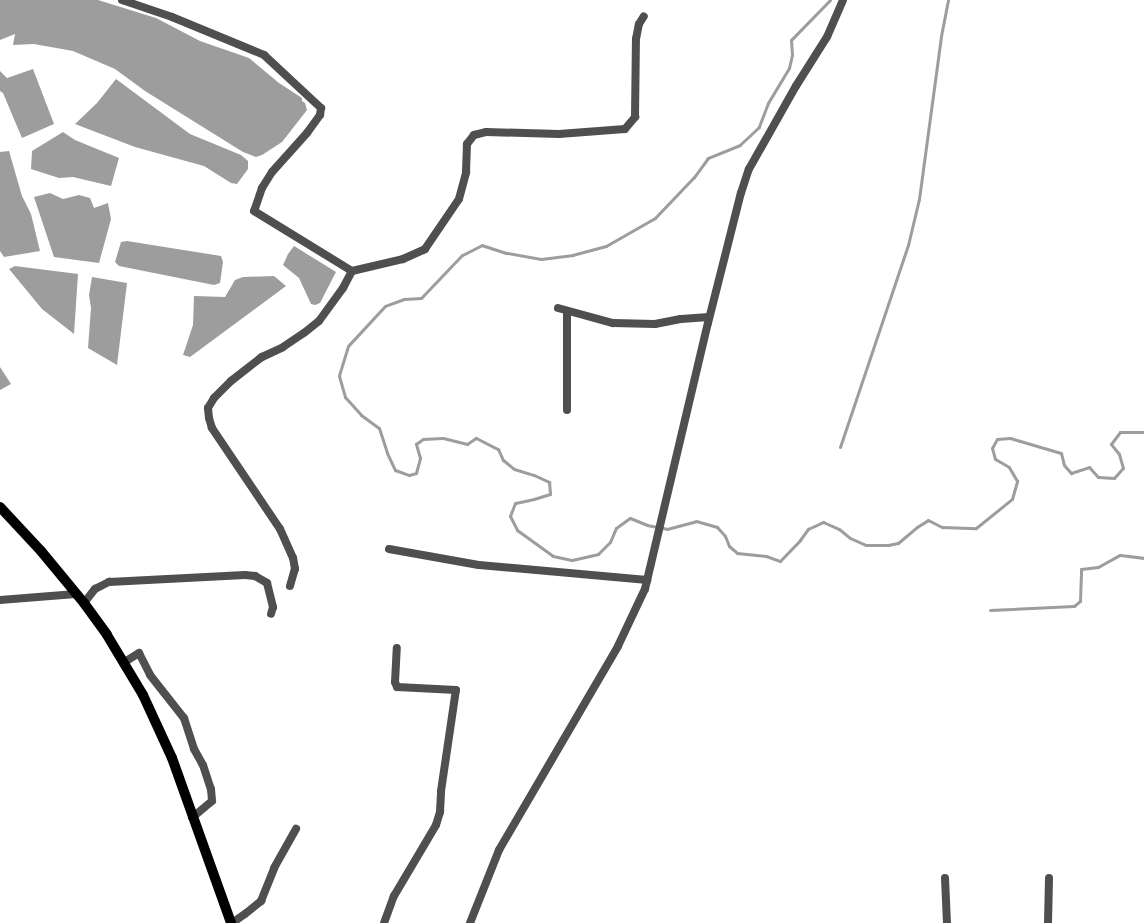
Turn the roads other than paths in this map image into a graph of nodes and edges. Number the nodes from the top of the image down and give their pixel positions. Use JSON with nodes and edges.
{"nodes":[{"id":1,"x":122,"y":0,"type":"edge"},
{"id":2,"x":843,"y":0,"type":"edge"},
{"id":3,"x":644,"y":16,"type":"dead end"},
{"id":4,"x":352,"y":271,"type":"junction"},
{"id":5,"x":558,"y":308,"type":"dead end"},
{"id":6,"x":567,"y":311,"type":"junction"},
{"id":7,"x":709,"y":318,"type":"junction"},
{"id":8,"x":567,"y":410,"type":"dead end"},
{"id":9,"x":0,"y":507,"type":"edge"},
{"id":10,"x":390,"y":549,"type":"dead end"},
{"id":11,"x":647,"y":580,"type":"junction"},
{"id":12,"x":290,"y":586,"type":"dead end"},
{"id":13,"x":76,"y":594,"type":"junction"},
{"id":14,"x":0,"y":600,"type":"edge"},
{"id":15,"x":84,"y":603,"type":"junction"},
{"id":16,"x":271,"y":614,"type":"dead end"},
{"id":17,"x":397,"y":648,"type":"dead end"},
{"id":18,"x":123,"y":663,"type":"junction"},
{"id":19,"x":192,"y":818,"type":"junction"},
{"id":20,"x":296,"y":829,"type":"dead end"},
{"id":21,"x":945,"y":878,"type":"dead end"},
{"id":22,"x":1049,"y":878,"type":"dead end"},
{"id":23,"x":231,"y":923,"type":"edge"},
{"id":24,"x":384,"y":923,"type":"edge"},
{"id":25,"x":470,"y":923,"type":"edge"},
{"id":26,"x":947,"y":923,"type":"edge"},
{"id":27,"x":1048,"y":923,"type":"edge"}],
"edges":[{"from":1,"to":4,"type":"street"},
{"from":2,"to":7,"type":"street"},
{"from":3,"to":4,"type":"street"},
{"from":4,"to":12,"type":"street"},
{"from":5,"to":6,"type":"street"},
{"from":6,"to":7,"type":"street"},
{"from":6,"to":8,"type":"street"},
{"from":7,"to":11,"type":"street"},
{"from":9,"to":13,"type":"main road"},
{"from":10,"to":11,"type":"street"},
{"from":11,"to":25,"type":"street"},
{"from":13,"to":14,"type":"street"},
{"from":13,"to":15,"type":"main road"},
{"from":15,"to":16,"type":"street"},
{"from":15,"to":18,"type":"main road"},
{"from":17,"to":24,"type":"street"},
{"from":18,"to":19,"type":"main road"},
{"from":18,"to":19,"type":"street"},
{"from":19,"to":23,"type":"main road"},
{"from":20,"to":23,"type":"street"},
{"from":21,"to":26,"type":"street"},
{"from":22,"to":27,"type":"street"}]}
